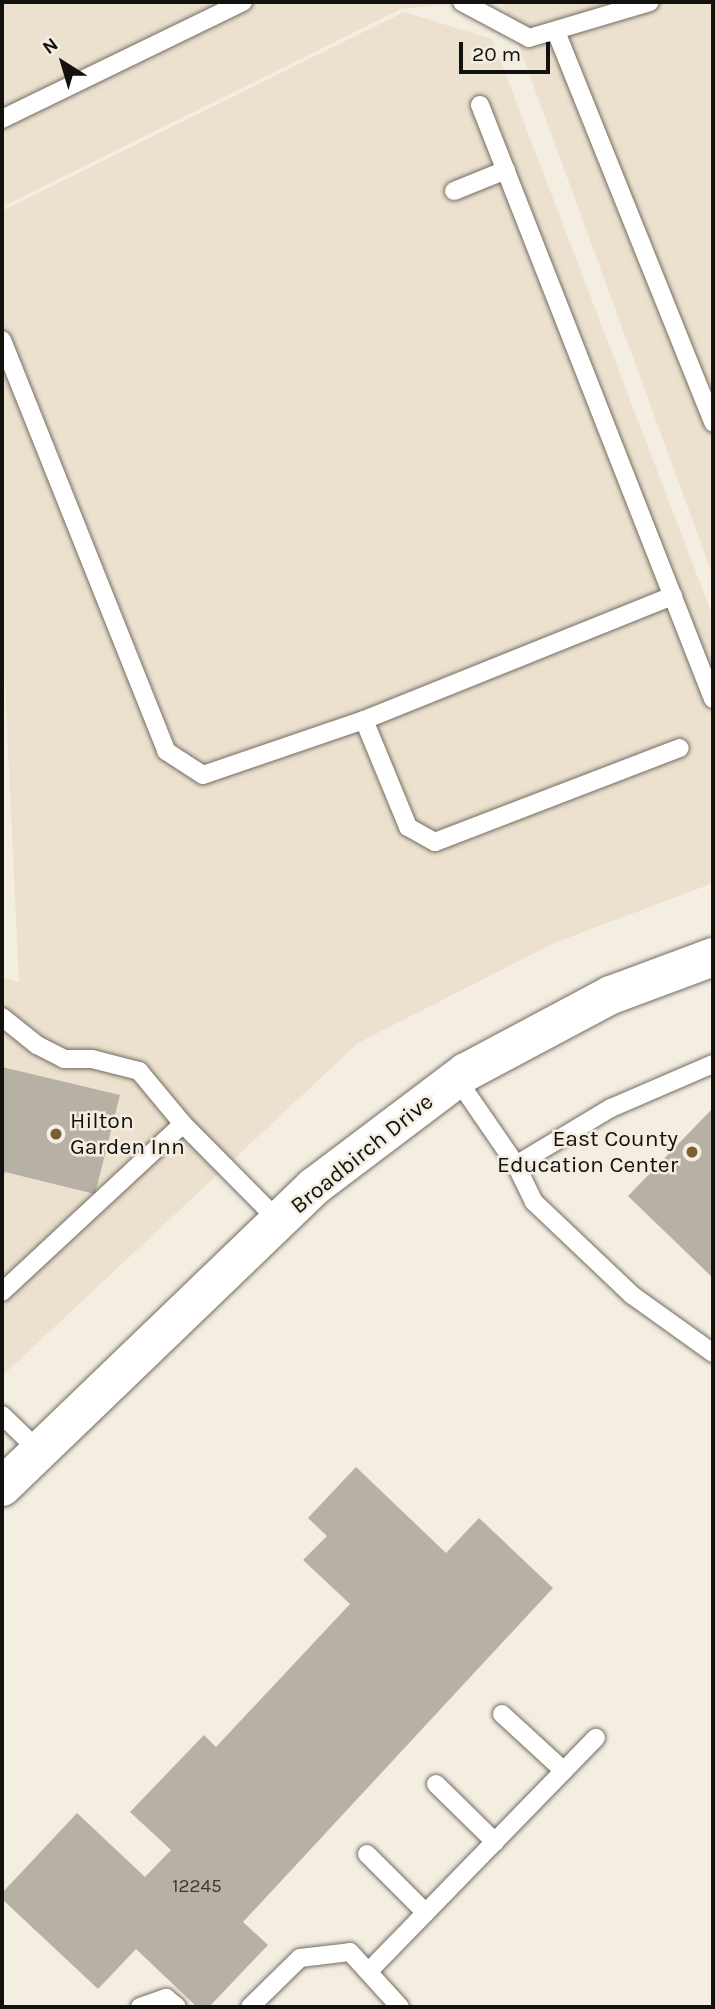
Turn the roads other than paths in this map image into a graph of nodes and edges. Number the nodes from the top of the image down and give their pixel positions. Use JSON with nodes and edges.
{"nodes":[{"id":1,"x":243,"y":2,"type":"edge"},
{"id":2,"x":462,"y":2,"type":"edge"},
{"id":3,"x":650,"y":2,"type":"edge"},
{"id":4,"x":557,"y":34,"type":"junction"},
{"id":5,"x":480,"y":105,"type":"dead end"},
{"id":6,"x":2,"y":119,"type":"edge"},
{"id":7,"x":506,"y":170,"type":"junction"},
{"id":8,"x":454,"y":191,"type":"dead end"},
{"id":9,"x":2,"y":340,"type":"edge"},
{"id":10,"x":713,"y":423,"type":"edge"},
{"id":11,"x":673,"y":596,"type":"junction"},
{"id":12,"x":713,"y":699,"type":"edge"},
{"id":13,"x":364,"y":720,"type":"junction"},
{"id":14,"x":680,"y":748,"type":"dead end"},
{"id":15,"x":713,"y":957,"type":"edge"},
{"id":16,"x":2,"y":1017,"type":"edge"},
{"id":17,"x":713,"y":1064,"type":"edge"},
{"id":18,"x":457,"y":1079,"type":"junction"},
{"id":19,"x":183,"y":1124,"type":"junction"},
{"id":20,"x":516,"y":1165,"type":"junction"},
{"id":21,"x":279,"y":1221,"type":"junction"},
{"id":22,"x":2,"y":1292,"type":"edge"},
{"id":23,"x":713,"y":1353,"type":"edge"},
{"id":24,"x":2,"y":1415,"type":"edge"},
{"id":25,"x":39,"y":1451,"type":"junction"},
{"id":26,"x":2,"y":1487,"type":"edge"},
{"id":27,"x":502,"y":1714,"type":"dead end"},
{"id":28,"x":596,"y":1738,"type":"dead end"},
{"id":29,"x":564,"y":1771,"type":"junction"},
{"id":30,"x":436,"y":1784,"type":"dead end"},
{"id":31,"x":495,"y":1842,"type":"junction"},
{"id":32,"x":367,"y":1854,"type":"dead end"},
{"id":33,"x":426,"y":1913,"type":"junction"},
{"id":34,"x":370,"y":1970,"type":"junction"},
{"id":35,"x":140,"y":2007,"type":"edge"},
{"id":36,"x":177,"y":2007,"type":"edge"},
{"id":37,"x":250,"y":2007,"type":"edge"},
{"id":38,"x":400,"y":2007,"type":"edge"}],
"edges":[{"from":1,"to":6,"type":"lane"},
{"from":2,"to":4,"type":"lane"},
{"from":3,"to":4,"type":"lane"},
{"from":4,"to":10,"type":"lane"},
{"from":5,"to":7,"type":"lane"},
{"from":7,"to":8,"type":"lane"},
{"from":7,"to":11,"type":"lane"},
{"from":9,"to":13,"type":"lane"},
{"from":11,"to":12,"type":"lane"},
{"from":11,"to":13,"type":"lane"},
{"from":13,"to":14,"type":"lane"},
{"from":15,"to":18,"type":"street","name":"Broadbirch Drive"},
{"from":16,"to":19,"type":"lane"},
{"from":17,"to":20,"type":"lane"},
{"from":18,"to":20,"type":"lane"},
{"from":18,"to":21,"type":"street","name":"Broadbirch Drive"},
{"from":19,"to":21,"type":"lane"},
{"from":19,"to":22,"type":"lane"},
{"from":20,"to":23,"type":"lane"},
{"from":21,"to":25,"type":"street","name":"Broadbirch Drive"},
{"from":24,"to":25,"type":"lane"},
{"from":25,"to":26,"type":"street","name":"Broadbirch Drive"},
{"from":27,"to":29,"type":"lane"},
{"from":28,"to":29,"type":"lane"},
{"from":29,"to":31,"type":"lane"},
{"from":30,"to":31,"type":"lane"},
{"from":31,"to":33,"type":"lane"},
{"from":32,"to":33,"type":"lane"},
{"from":33,"to":34,"type":"lane"},
{"from":34,"to":37,"type":"lane"},
{"from":34,"to":38,"type":"lane"},
{"from":35,"to":36,"type":"lane"}]}
